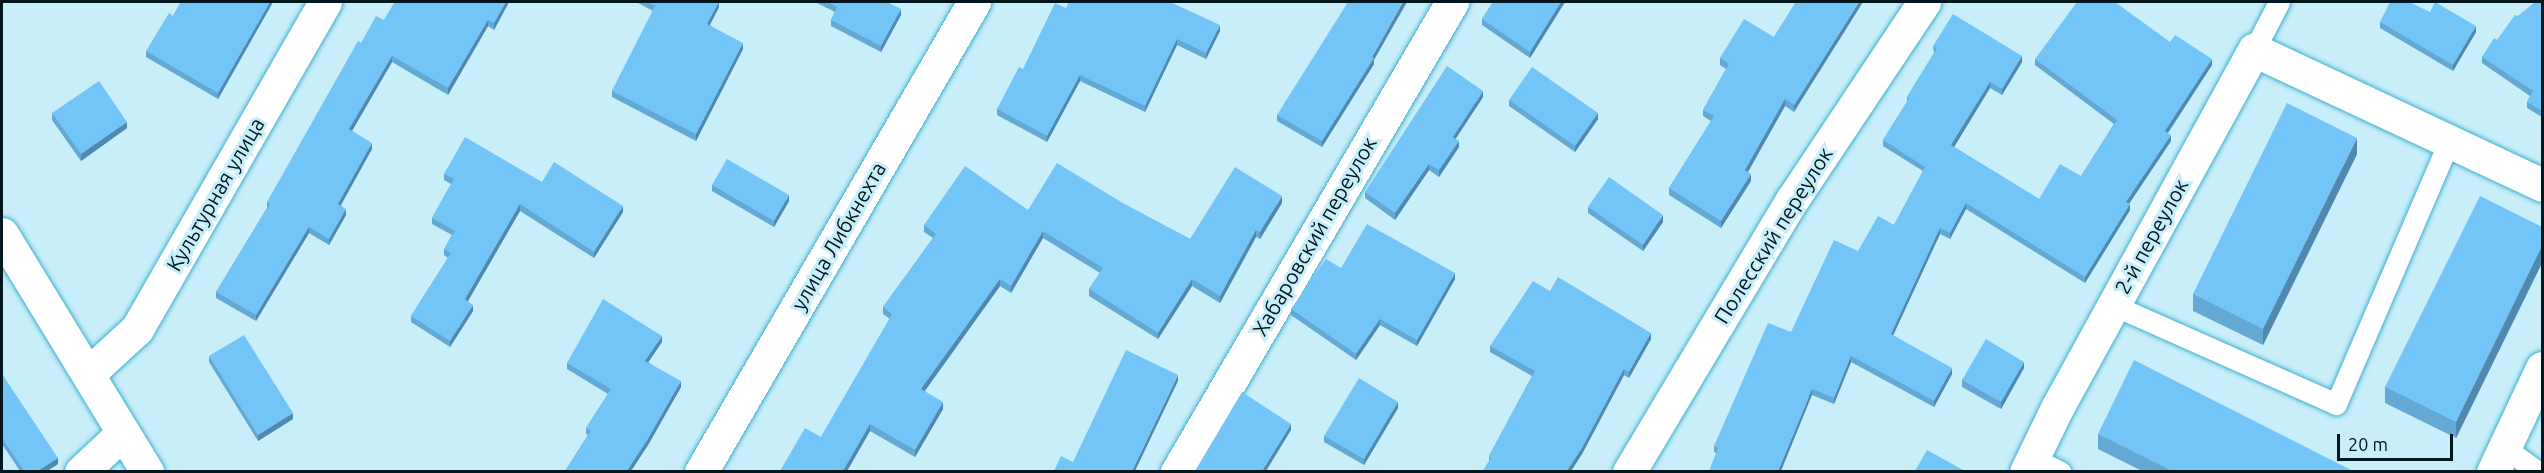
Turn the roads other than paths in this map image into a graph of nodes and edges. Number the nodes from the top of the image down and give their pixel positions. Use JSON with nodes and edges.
{"nodes":[{"id":1,"x":325,"y":2,"type":"edge"},
{"id":2,"x":974,"y":2,"type":"edge"},
{"id":3,"x":1452,"y":2,"type":"edge"},
{"id":4,"x":1924,"y":2,"type":"edge"},
{"id":5,"x":2279,"y":2,"type":"edge"},
{"id":6,"x":2254,"y":50,"type":"junction"},
{"id":7,"x":2449,"y":141,"type":"junction"},
{"id":8,"x":2542,"y":184,"type":"edge"},
{"id":9,"x":2,"y":234,"type":"edge"},
{"id":10,"x":2113,"y":305,"type":"junction"},
{"id":11,"x":2542,"y":368,"type":"edge"},
{"id":12,"x":88,"y":374,"type":"junction"},
{"id":13,"x":123,"y":434,"type":"junction"},
{"id":14,"x":2498,"y":459,"type":"edge"},
{"id":15,"x":2040,"y":467,"type":"edge"},
{"id":16,"x":81,"y":471,"type":"edge"},
{"id":17,"x":147,"y":471,"type":"edge"},
{"id":18,"x":701,"y":471,"type":"edge"},
{"id":19,"x":1177,"y":471,"type":"edge"},
{"id":20,"x":1629,"y":471,"type":"edge"},
{"id":21,"x":2538,"y":471,"type":"edge"}],
"edges":[{"from":1,"to":12,"type":"street","name":"Культурная улица"},
{"from":2,"to":18,"type":"street","name":"улица Либкнехта"},
{"from":3,"to":19,"type":"street","name":"Хабаровский переулок"},
{"from":4,"to":20,"type":"street","name":"Полесский переулок"},
{"from":5,"to":6,"type":"lane","name":"2-й переулок"},
{"from":6,"to":7,"type":"street"},
{"from":6,"to":10,"type":"street","name":"2-й переулок"},
{"from":7,"to":8,"type":"street"},
{"from":7,"to":10,"type":"lane"},
{"from":9,"to":12,"type":"street"},
{"from":10,"to":15,"type":"street","name":"2-й переулок"},
{"from":11,"to":14,"type":"street"},
{"from":12,"to":13,"type":"street"},
{"from":13,"to":16,"type":"street"},
{"from":13,"to":17,"type":"street"},
{"from":14,"to":21,"type":"lane"}]}
